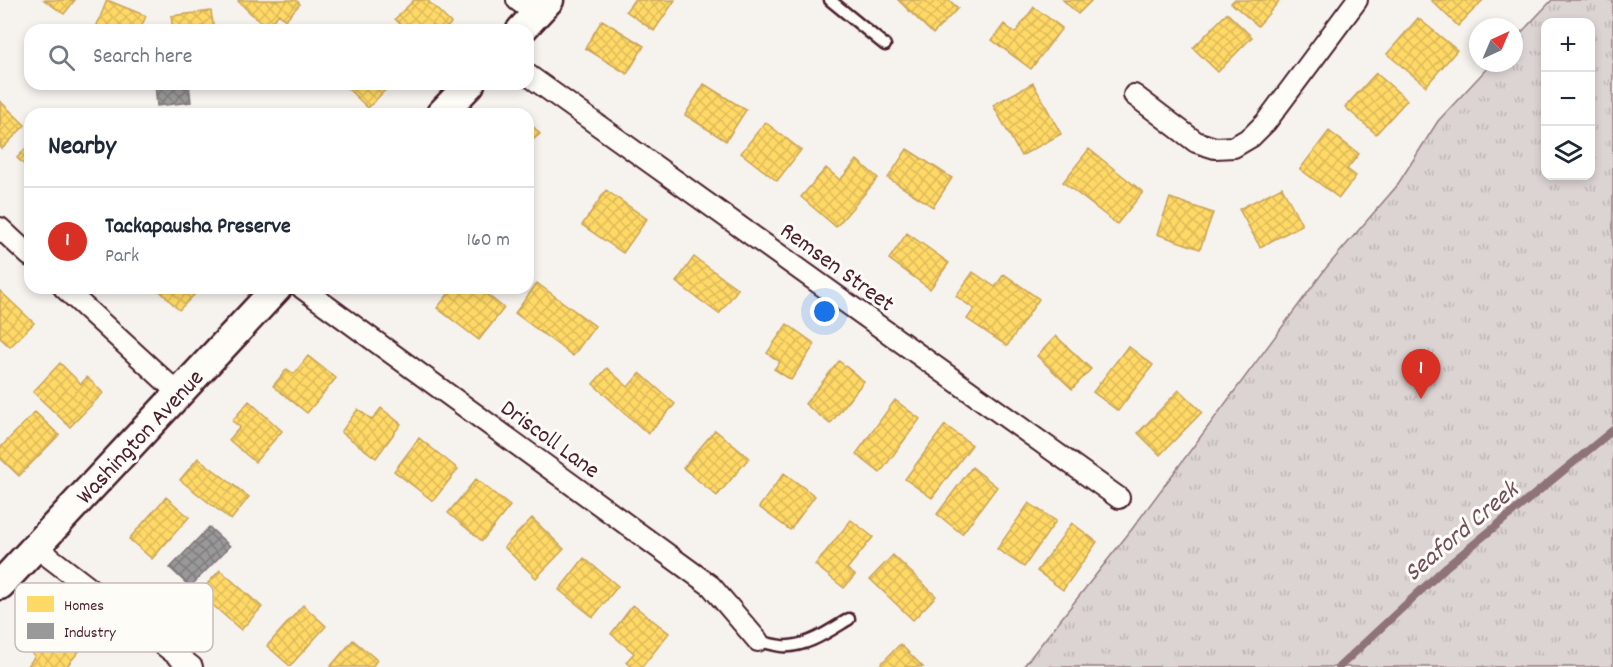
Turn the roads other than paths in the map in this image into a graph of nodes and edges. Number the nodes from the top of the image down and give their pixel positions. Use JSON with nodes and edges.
{"nodes":[{"id":1,"x":830,"y":0,"type":"edge"},
{"id":2,"x":1357,"y":0,"type":"edge"},
{"id":3,"x":885,"y":45,"type":"dead end"},
{"id":4,"x":534,"y":79,"type":"edge"},
{"id":5,"x":464,"y":90,"type":"edge"},
{"id":6,"x":1134,"y":95,"type":"dead end"},
{"id":7,"x":447,"y":108,"type":"edge"},
{"id":8,"x":0,"y":228,"type":"edge"},
{"id":9,"x":24,"y":250,"type":"edge"},
{"id":10,"x":71,"y":294,"type":"edge"},
{"id":11,"x":271,"y":294,"type":"edge"},
{"id":12,"x":310,"y":294,"type":"edge"},
{"id":13,"x":178,"y":393,"type":"junction"},
{"id":14,"x":1119,"y":498,"type":"dead end"},
{"id":15,"x":36,"y":547,"type":"junction"},
{"id":16,"x":83,"y":583,"type":"edge"},
{"id":17,"x":0,"y":585,"type":"edge"},
{"id":18,"x":849,"y":619,"type":"dead end"},
{"id":19,"x":758,"y":641,"type":"joint"},
{"id":20,"x":172,"y":652,"type":"edge"},
{"id":21,"x":192,"y":667,"type":"edge"}],
"edges":[{"from":1,"to":3,"type":"lane"},
{"from":2,"to":6,"type":"street"},
{"from":4,"to":14,"type":"street","name":"Remsen Street"},
{"from":5,"to":7,"type":"street"},
{"from":8,"to":9,"type":"street"},
{"from":10,"to":13,"type":"street"},
{"from":11,"to":13,"type":"street","name":"Washington Avenue"},
{"from":12,"to":19,"type":"street","name":"Driscoll Lane"},
{"from":13,"to":15,"type":"street","name":"Washington Avenue"},
{"from":15,"to":16,"type":"street"},
{"from":15,"to":17,"type":"street","name":"Washington Avenue"},
{"from":18,"to":19,"type":"lane"},
{"from":20,"to":21,"type":"street"}]}
